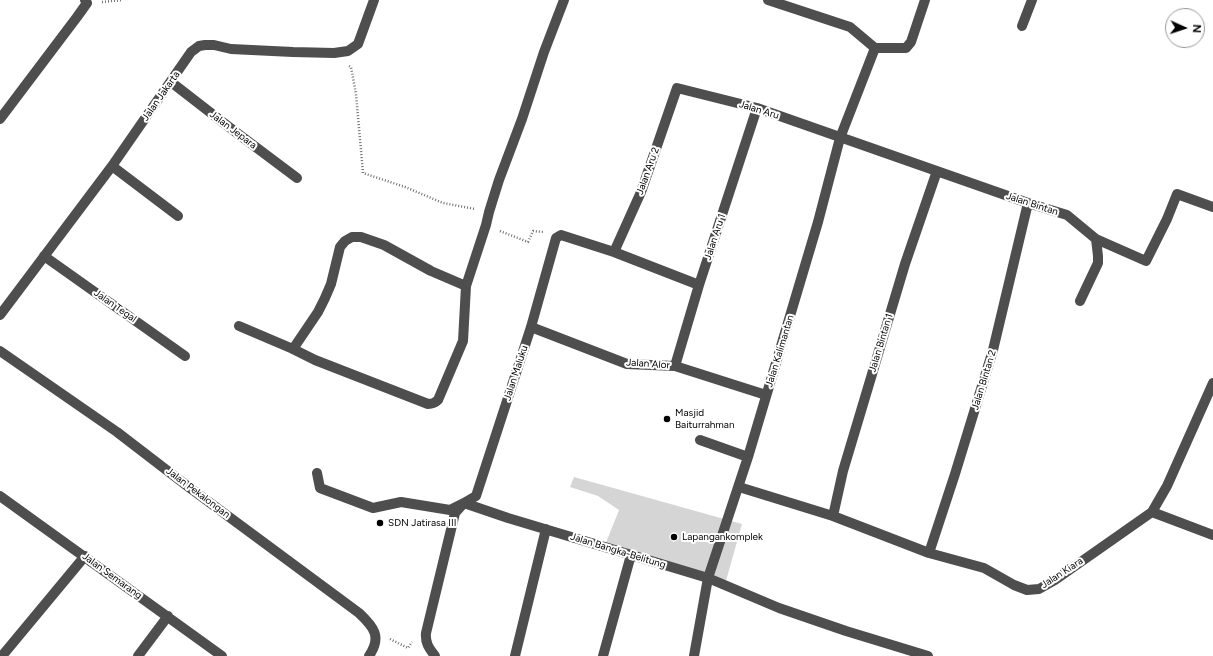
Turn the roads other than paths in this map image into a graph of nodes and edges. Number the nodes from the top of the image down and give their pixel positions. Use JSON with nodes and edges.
{"nodes":[{"id":1,"x":374,"y":0,"type":"edge"},
{"id":2,"x":564,"y":0,"type":"edge"},
{"id":3,"x":768,"y":0,"type":"edge"},
{"id":4,"x":925,"y":0,"type":"edge"},
{"id":5,"x":1032,"y":0,"type":"edge"},
{"id":6,"x":86,"y":1,"type":"edge"},
{"id":7,"x":1022,"y":26,"type":"dead end"},
{"id":8,"x":875,"y":48,"type":"junction"},
{"id":9,"x":171,"y":82,"type":"junction"},
{"id":10,"x":677,"y":88,"type":"joint"},
{"id":11,"x":757,"y":108,"type":"junction"},
{"id":12,"x":0,"y":119,"type":"edge"},
{"id":13,"x":840,"y":138,"type":"junction"},
{"id":14,"x":112,"y":166,"type":"junction"},
{"id":15,"x":937,"y":171,"type":"junction"},
{"id":16,"x":297,"y":178,"type":"dead end"},
{"id":17,"x":1028,"y":203,"type":"junction"},
{"id":18,"x":1213,"y":207,"type":"edge"},
{"id":19,"x":178,"y":216,"type":"dead end"},
{"id":20,"x":1096,"y":239,"type":"junction"},
{"id":21,"x":614,"y":252,"type":"junction"},
{"id":22,"x":44,"y":256,"type":"junction"},
{"id":23,"x":699,"y":285,"type":"junction"},
{"id":24,"x":466,"y":286,"type":"junction"},
{"id":25,"x":1080,"y":301,"type":"dead end"},
{"id":26,"x":0,"y":315,"type":"edge"},
{"id":27,"x":239,"y":326,"type":"dead end"},
{"id":28,"x":531,"y":327,"type":"junction"},
{"id":29,"x":293,"y":349,"type":"junction"},
{"id":30,"x":0,"y":351,"type":"edge"},
{"id":31,"x":185,"y":356,"type":"dead end"},
{"id":32,"x":675,"y":366,"type":"junction"},
{"id":33,"x":1213,"y":384,"type":"edge"},
{"id":34,"x":766,"y":395,"type":"junction"},
{"id":35,"x":700,"y":440,"type":"dead end"},
{"id":36,"x":748,"y":457,"type":"junction"},
{"id":37,"x":317,"y":473,"type":"dead end"},
{"id":38,"x":738,"y":487,"type":"junction"},
{"id":39,"x":0,"y":496,"type":"edge"},
{"id":40,"x":464,"y":503,"type":"junction"},
{"id":41,"x":1152,"y":512,"type":"junction"},
{"id":42,"x":833,"y":516,"type":"junction"},
{"id":43,"x":546,"y":529,"type":"junction"},
{"id":44,"x":1213,"y":535,"type":"edge"},
{"id":45,"x":929,"y":553,"type":"junction"},
{"id":46,"x":631,"y":555,"type":"junction"},
{"id":47,"x":85,"y":556,"type":"junction"},
{"id":48,"x":708,"y":578,"type":"junction"},
{"id":49,"x":168,"y":616,"type":"junction"},
{"id":50,"x":371,"y":653,"type":"edge"},
{"id":51,"x":2,"y":656,"type":"edge"},
{"id":52,"x":138,"y":656,"type":"edge"},
{"id":53,"x":222,"y":656,"type":"edge"},
{"id":54,"x":435,"y":656,"type":"edge"},
{"id":55,"x":515,"y":656,"type":"edge"},
{"id":56,"x":603,"y":656,"type":"edge"},
{"id":57,"x":694,"y":656,"type":"edge"},
{"id":58,"x":928,"y":656,"type":"edge"}],
"edges":[{"from":1,"to":9,"type":"street","name":"Jalan Jakarta"},
{"from":2,"to":24,"type":"street"},
{"from":3,"to":8,"type":"street"},
{"from":4,"to":8,"type":"street"},
{"from":5,"to":7,"type":"street"},
{"from":6,"to":12,"type":"street"},
{"from":8,"to":13,"type":"street","name":"Jalan Kalimantan"},
{"from":9,"to":14,"type":"street","name":"Jalan Jakarta"},
{"from":9,"to":16,"type":"street","name":"Jalan Jepara"},
{"from":10,"to":11,"type":"street","name":"Jalan Aru"},
{"from":10,"to":21,"type":"street","name":"Jalan Aru 2"},
{"from":11,"to":13,"type":"street","name":"Jalan Aru"},
{"from":11,"to":23,"type":"street","name":"Jalan Aru 1"},
{"from":13,"to":15,"type":"street","name":"Jalan Bintan"},
{"from":13,"to":34,"type":"street","name":"Jalan Kalimantan"},
{"from":14,"to":19,"type":"street"},
{"from":14,"to":22,"type":"street","name":"Jalan Jakarta"},
{"from":15,"to":17,"type":"street","name":"Jalan Bintan"},
{"from":15,"to":42,"type":"street","name":"Jalan Bintan 1"},
{"from":17,"to":20,"type":"street","name":"Jalan Bintan"},
{"from":17,"to":45,"type":"street","name":"Jalan Bintan 2"},
{"from":18,"to":20,"type":"street","name":"Jalan Bintan"},
{"from":20,"to":25,"type":"street"},
{"from":21,"to":23,"type":"street"},
{"from":21,"to":28,"type":"street","name":"Jalan Maluku"},
{"from":22,"to":26,"type":"street","name":"Jalan Jakarta"},
{"from":22,"to":31,"type":"street","name":"Jalan Tegal"},
{"from":23,"to":32,"type":"street","name":"Jalan Aru 1"},
{"from":24,"to":29,"type":"street"},
{"from":24,"to":29,"type":"street"},
{"from":27,"to":29,"type":"street"},
{"from":28,"to":32,"type":"street","name":"Jalan Alor"},
{"from":28,"to":40,"type":"street","name":"Jalan Maluku"},
{"from":30,"to":50,"type":"street","name":"Jalan Pekalongan"},
{"from":32,"to":34,"type":"street","name":"Jalan Alor"},
{"from":33,"to":41,"type":"street","name":"Jalan Kiara"},
{"from":34,"to":36,"type":"street","name":"Jalan Kalimantan"},
{"from":35,"to":36,"type":"street"},
{"from":36,"to":38,"type":"street","name":"Jalan Kalimantan"},
{"from":37,"to":40,"type":"street"},
{"from":38,"to":42,"type":"street","name":"Jalan Kiara"},
{"from":38,"to":48,"type":"street","name":"Jalan Kalimantan"},
{"from":39,"to":47,"type":"street","name":"Jalan Semarang"},
{"from":40,"to":43,"type":"street","name":"Jalan Bangka-Belitung"},
{"from":40,"to":54,"type":"street","name":"Jalan Maluku"},
{"from":41,"to":44,"type":"street"},
{"from":41,"to":45,"type":"street","name":"Jalan Kiara"},
{"from":42,"to":45,"type":"street","name":"Jalan Kiara"},
{"from":43,"to":46,"type":"street","name":"Jalan Bangka-Belitung"},
{"from":43,"to":55,"type":"street"},
{"from":46,"to":48,"type":"street","name":"Jalan Bangka-Belitung"},
{"from":46,"to":56,"type":"street"},
{"from":47,"to":49,"type":"street","name":"Jalan Semarang"},
{"from":47,"to":51,"type":"street"},
{"from":48,"to":57,"type":"street","name":"Jalan Kalimantan"},
{"from":48,"to":58,"type":"street","name":"Jalan Bangka-Belitung"},
{"from":49,"to":52,"type":"street"},
{"from":49,"to":53,"type":"street","name":"Jalan Semarang"}]}
